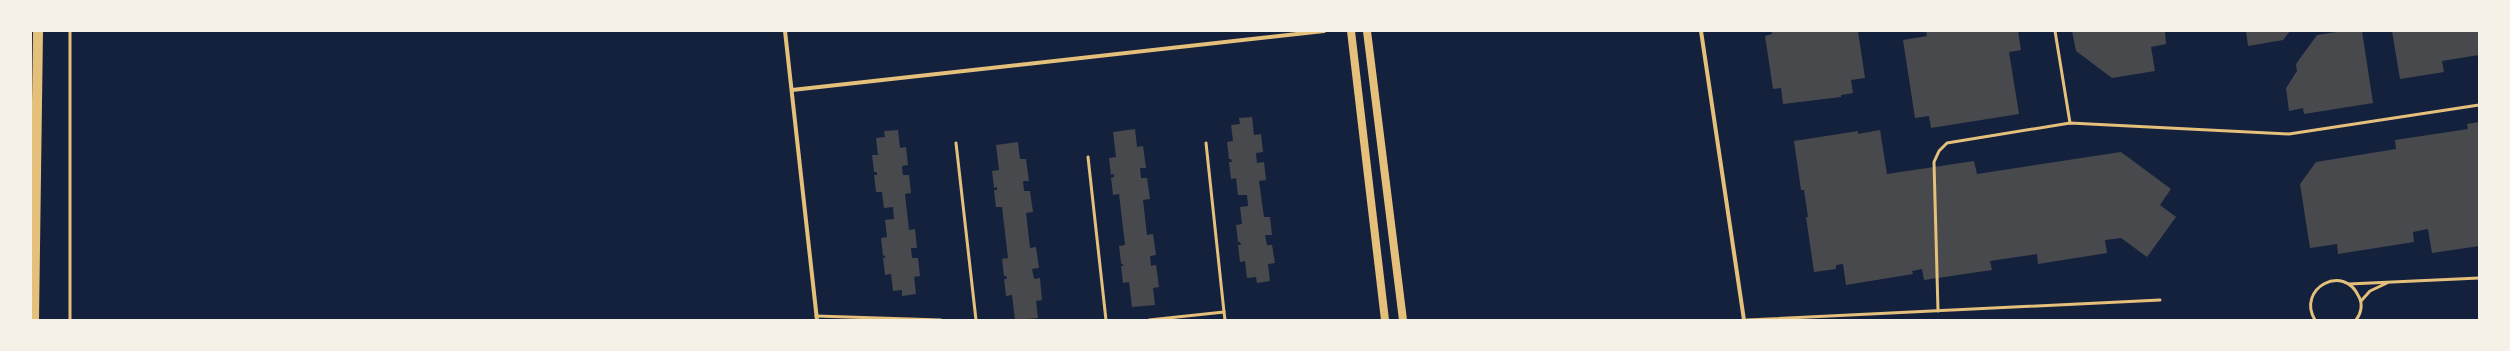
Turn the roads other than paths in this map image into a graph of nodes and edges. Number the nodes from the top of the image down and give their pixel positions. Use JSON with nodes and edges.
{"nodes":[{"id":1,"x":38,"y":31,"type":"edge"},
{"id":2,"x":70,"y":31,"type":"edge"},
{"id":3,"x":785,"y":31,"type":"edge"},
{"id":4,"x":1324,"y":31,"type":"edge"},
{"id":5,"x":1351,"y":31,"type":"edge"},
{"id":6,"x":1367,"y":31,"type":"edge"},
{"id":7,"x":1701,"y":31,"type":"edge"},
{"id":8,"x":2055,"y":31,"type":"edge"},
{"id":9,"x":792,"y":90,"type":"junction"},
{"id":10,"x":2479,"y":105,"type":"edge"},
{"id":11,"x":2070,"y":123,"type":"junction"},
{"id":12,"x":956,"y":143,"type":"dead end"},
{"id":13,"x":1206,"y":143,"type":"dead end"},
{"id":14,"x":1088,"y":157,"type":"dead end"},
{"id":15,"x":2479,"y":278,"type":"edge"},
{"id":16,"x":2394,"y":282,"type":"junction"},
{"id":17,"x":2349,"y":284,"type":"junction"},
{"id":18,"x":2160,"y":300,"type":"dead end"},
{"id":19,"x":2361,"y":300,"type":"junction"},
{"id":20,"x":1938,"y":311,"type":"junction"},
{"id":21,"x":1224,"y":312,"type":"junction"},
{"id":22,"x":816,"y":318,"type":"edge"},
{"id":23,"x":34,"y":320,"type":"edge"},
{"id":24,"x":70,"y":320,"type":"edge"},
{"id":25,"x":941,"y":320,"type":"edge"},
{"id":26,"x":976,"y":320,"type":"edge"},
{"id":27,"x":1106,"y":320,"type":"edge"},
{"id":28,"x":1149,"y":320,"type":"edge"},
{"id":29,"x":1225,"y":320,"type":"edge"},
{"id":30,"x":1385,"y":320,"type":"edge"},
{"id":31,"x":1403,"y":320,"type":"edge"},
{"id":32,"x":1744,"y":320,"type":"edge"},
{"id":33,"x":1747,"y":320,"type":"edge"},
{"id":34,"x":2315,"y":320,"type":"edge"},
{"id":35,"x":2356,"y":320,"type":"edge"}],
"edges":[{"from":1,"to":23,"type":"main road"},
{"from":2,"to":24,"type":"lane"},
{"from":3,"to":9,"type":"street"},
{"from":4,"to":9,"type":"street"},
{"from":5,"to":30,"type":"main road"},
{"from":6,"to":31,"type":"main road"},
{"from":7,"to":32,"type":"street"},
{"from":8,"to":11,"type":"lane"},
{"from":9,"to":22,"type":"street"},
{"from":10,"to":11,"type":"lane"},
{"from":11,"to":20,"type":"lane"},
{"from":12,"to":26,"type":"lane"},
{"from":13,"to":21,"type":"lane"},
{"from":14,"to":27,"type":"lane"},
{"from":15,"to":16,"type":"lane"},
{"from":16,"to":17,"type":"lane"},
{"from":16,"to":19,"type":"lane"},
{"from":17,"to":19,"type":"lane"},
{"from":17,"to":34,"type":"lane"},
{"from":18,"to":20,"type":"lane"},
{"from":19,"to":35,"type":"lane"},
{"from":20,"to":33,"type":"lane"},
{"from":21,"to":28,"type":"lane"},
{"from":21,"to":29,"type":"lane"},
{"from":22,"to":25,"type":"lane"}]}
